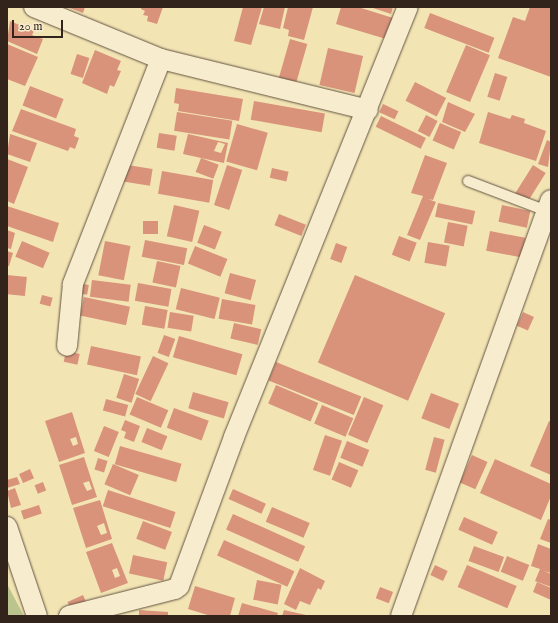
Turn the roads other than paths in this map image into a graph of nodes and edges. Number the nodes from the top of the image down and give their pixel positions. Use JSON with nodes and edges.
{"nodes":[{"id":1,"x":34,"y":7,"type":"edge"},
{"id":2,"x":408,"y":7,"type":"edge"},
{"id":3,"x":161,"y":59,"type":"junction"},
{"id":4,"x":368,"y":110,"type":"junction"},
{"id":5,"x":468,"y":181,"type":"dead end"},
{"id":6,"x":549,"y":206,"type":"edge"},
{"id":7,"x":67,"y":346,"type":"dead end"},
{"id":8,"x":7,"y":527,"type":"edge"},
{"id":9,"x":37,"y":616,"type":"edge"},
{"id":10,"x":69,"y":616,"type":"edge"},
{"id":11,"x":401,"y":616,"type":"edge"}],
"edges":[{"from":1,"to":3,"type":"street"},
{"from":2,"to":4,"type":"street"},
{"from":3,"to":4,"type":"street"},
{"from":3,"to":7,"type":"street"},
{"from":4,"to":10,"type":"street"},
{"from":5,"to":6,"type":"lane"},
{"from":6,"to":11,"type":"street"},
{"from":8,"to":9,"type":"street"}]}
